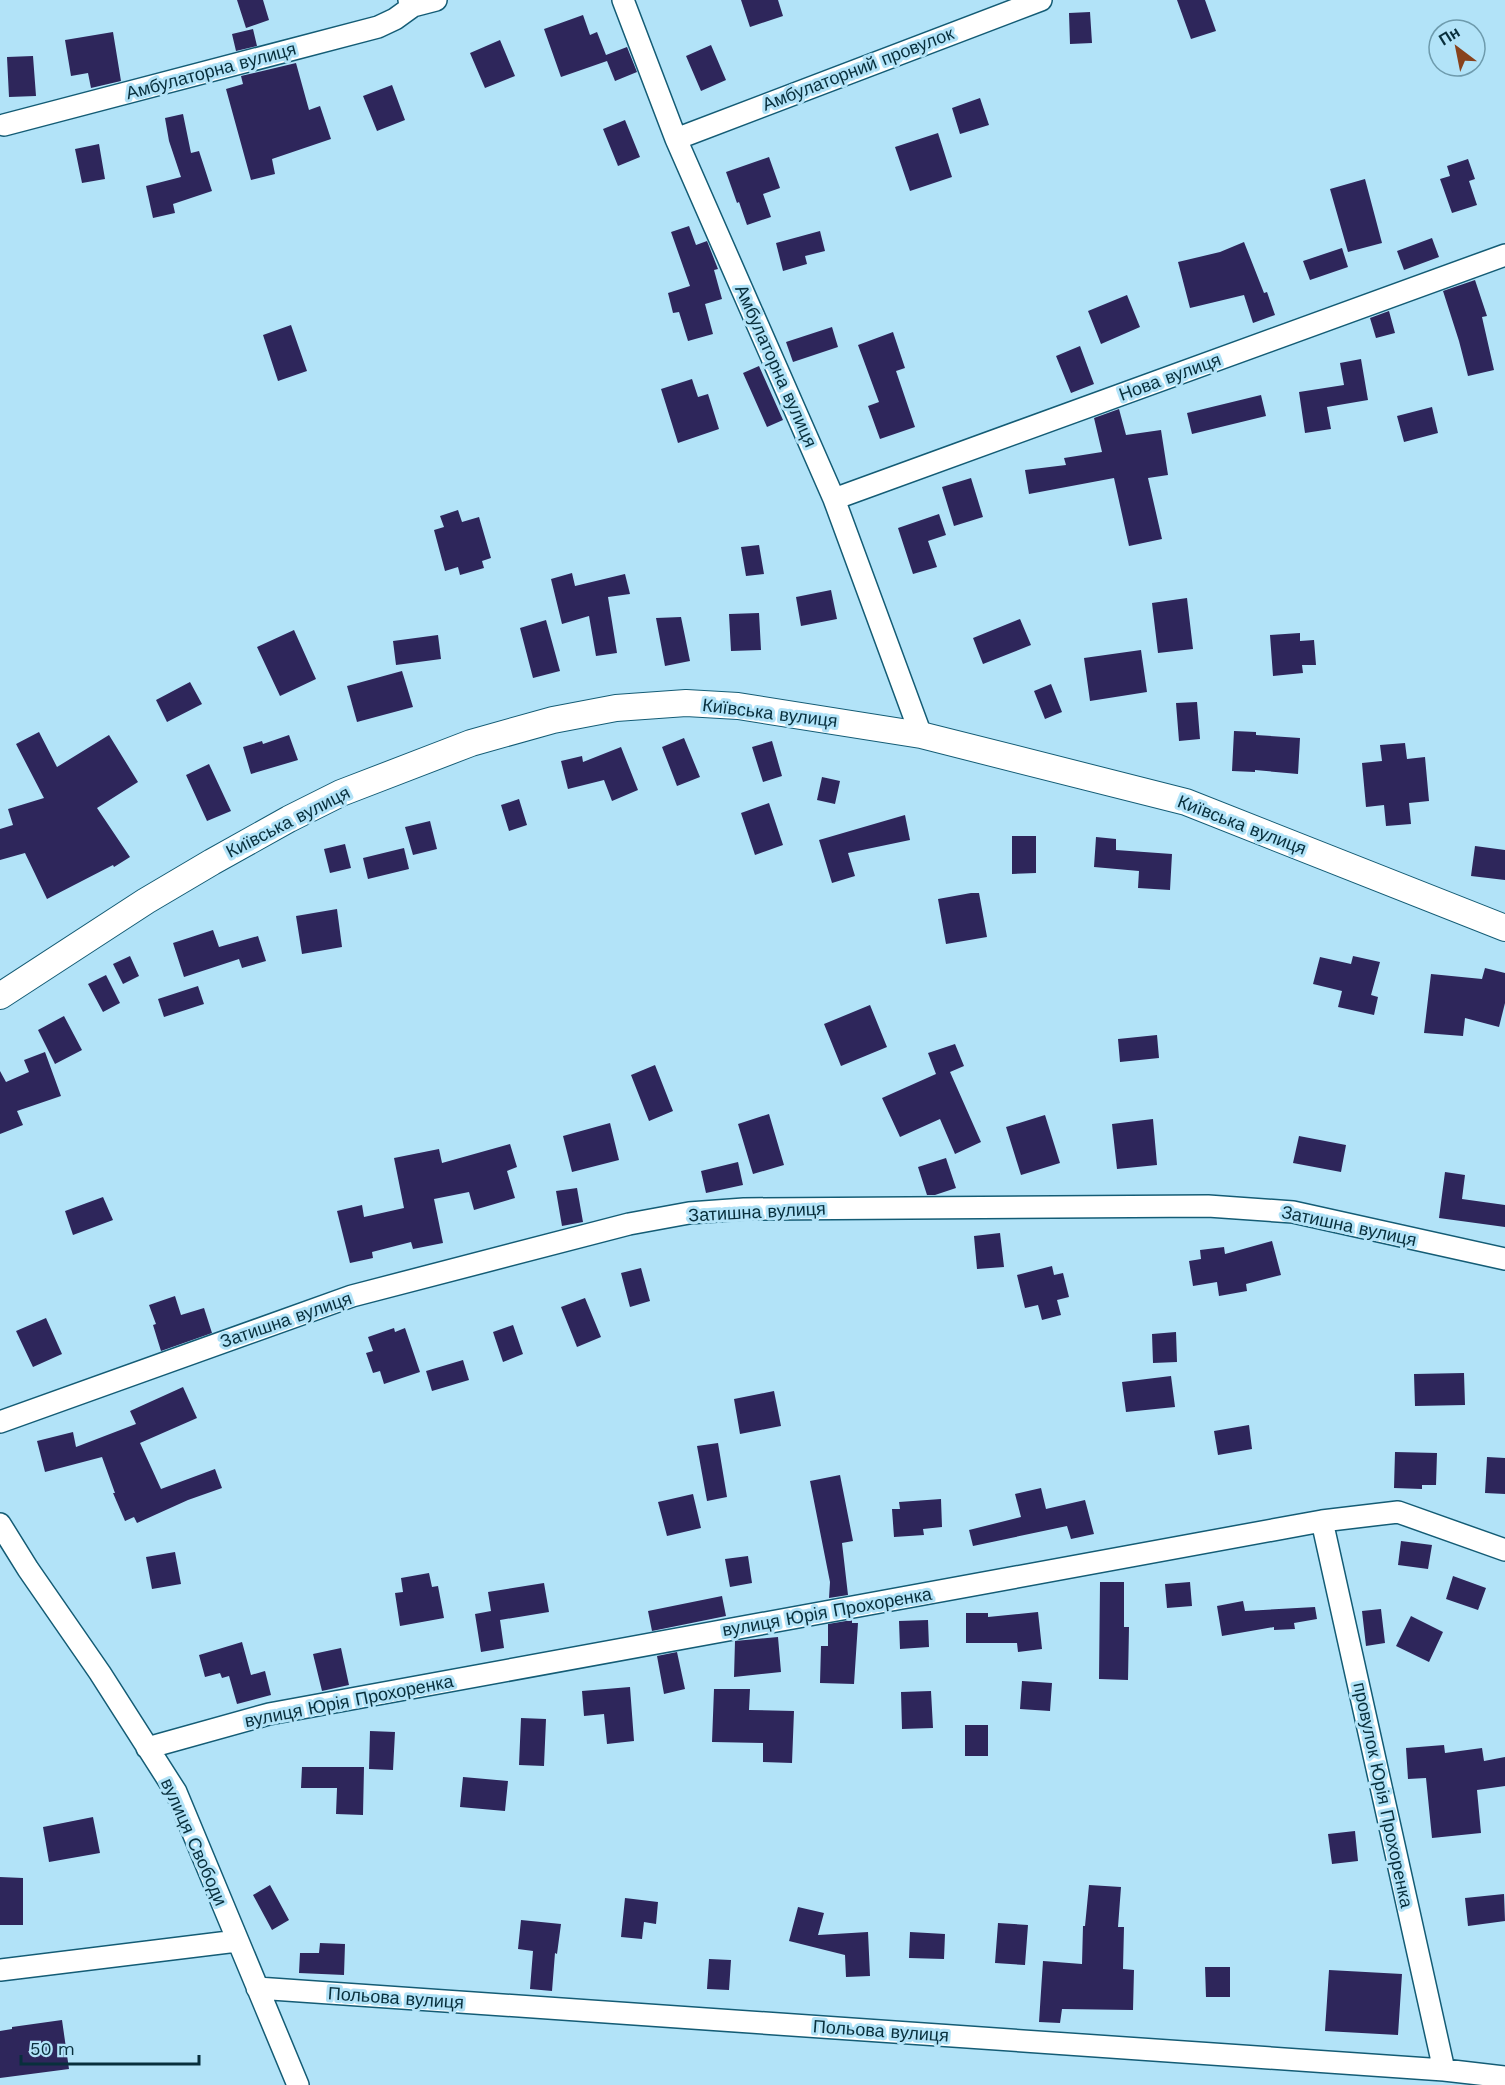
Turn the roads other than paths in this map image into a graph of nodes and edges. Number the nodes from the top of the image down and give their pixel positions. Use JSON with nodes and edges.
{"nodes":[{"id":1,"x":436,"y":0,"type":"edge"},
{"id":2,"x":623,"y":0,"type":"edge"},
{"id":3,"x":1041,"y":0,"type":"edge"},
{"id":4,"x":411,"y":3,"type":"edge"},
{"id":5,"x":4,"y":125,"type":"dead end"},
{"id":6,"x":676,"y":139,"type":"junction"},
{"id":7,"x":1505,"y":255,"type":"edge"},
{"id":8,"x":834,"y":499,"type":"junction"},
{"id":9,"x":921,"y":735,"type":"junction"},
{"id":10,"x":1505,"y":928,"type":"edge"},
{"id":11,"x":0,"y":996,"type":"edge"},
{"id":12,"x":1505,"y":1259,"type":"edge"},
{"id":13,"x":0,"y":1422,"type":"edge"},
{"id":14,"x":1322,"y":1521,"type":"junction"},
{"id":15,"x":0,"y":1524,"type":"edge"},
{"id":16,"x":1505,"y":1550,"type":"edge"},
{"id":17,"x":147,"y":1748,"type":"junction"},
{"id":18,"x":237,"y":1941,"type":"junction"},
{"id":19,"x":0,"y":1970,"type":"edge"},
{"id":20,"x":257,"y":1988,"type":"junction"},
{"id":21,"x":1444,"y":2070,"type":"junction"},
{"id":22,"x":1505,"y":2077,"type":"edge"},
{"id":23,"x":298,"y":2085,"type":"edge"}],
"edges":[{"from":1,"to":4,"type":"street","name":"Амбулаторна вулиця"},
{"from":2,"to":6,"type":"street","name":"Амбулаторна вулиця"},
{"from":3,"to":6,"type":"street","name":"Амбулаторний провулок"},
{"from":4,"to":5,"type":"street","name":"Амбулаторна вулиця"},
{"from":6,"to":8,"type":"street","name":"Амбулаторна вулиця"},
{"from":7,"to":8,"type":"street","name":"Нова вулиця"},
{"from":8,"to":9,"type":"street","name":"Амбулаторна вулиця"},
{"from":9,"to":10,"type":"street","name":"Київська вулиця"},
{"from":9,"to":11,"type":"street","name":"Київська вулиця"},
{"from":12,"to":13,"type":"street","name":"Затишна вулиця"},
{"from":14,"to":16,"type":"street","name":"вулиця Юрія Прохоренка"},
{"from":14,"to":17,"type":"street","name":"вулиця Юрія Прохоренка"},
{"from":14,"to":21,"type":"street","name":"провулок Юрія Прохоренка"},
{"from":15,"to":17,"type":"street","name":"вулиця Свободи"},
{"from":17,"to":18,"type":"street","name":"вулиця Свободи"},
{"from":18,"to":19,"type":"street"},
{"from":18,"to":20,"type":"street","name":"вулиця Свободи"},
{"from":20,"to":21,"type":"street","name":"Польова вулиця"},
{"from":20,"to":23,"type":"street","name":"вулиця Свободи"},
{"from":21,"to":22,"type":"street","name":"Польова вулиця"}]}
